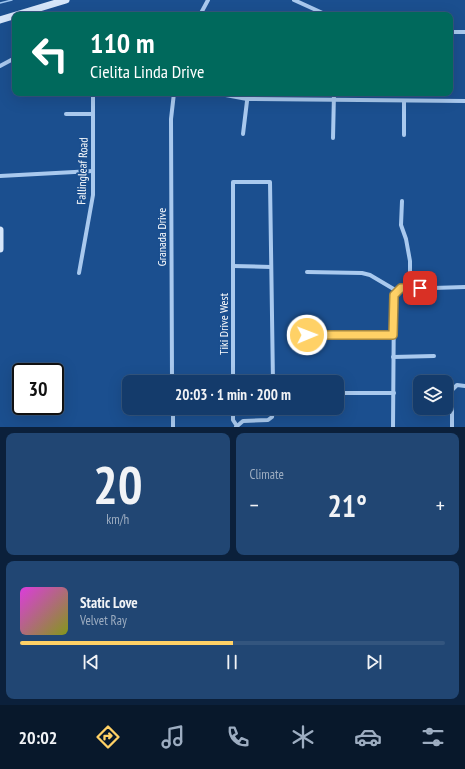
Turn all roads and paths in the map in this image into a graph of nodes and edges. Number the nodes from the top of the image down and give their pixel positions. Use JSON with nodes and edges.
{"nodes":[{"id":1,"x":66,"y":0,"type":"edge"},
{"id":2,"x":208,"y":0,"type":"edge"},
{"id":3,"x":294,"y":0,"type":"edge"},
{"id":4,"x":22,"y":12,"type":"edge"},
{"id":5,"x":202,"y":12,"type":"edge"},
{"id":6,"x":320,"y":12,"type":"edge"},
{"id":7,"x":12,"y":15,"type":"edge"},
{"id":8,"x":0,"y":20,"type":"edge"},
{"id":9,"x":453,"y":32,"type":"edge"},
{"id":10,"x":465,"y":32,"type":"edge"},
{"id":11,"x":12,"y":60,"type":"edge"},
{"id":12,"x":0,"y":66,"type":"edge"},
{"id":13,"x":93,"y":96,"type":"edge"},
{"id":14,"x":174,"y":96,"type":"edge"},
{"id":15,"x":231,"y":96,"type":"edge"},
{"id":16,"x":248,"y":96,"type":"edge"},
{"id":17,"x":334,"y":96,"type":"edge"},
{"id":18,"x":247,"y":99,"type":"junction"},
{"id":19,"x":334,"y":100,"type":"junction"},
{"id":20,"x":404,"y":101,"type":"junction"},
{"id":21,"x":465,"y":101,"type":"edge"},
{"id":22,"x":66,"y":114,"type":"dead end"},
{"id":23,"x":93,"y":114,"type":"junction"},
{"id":24,"x":243,"y":134,"type":"dead end"},
{"id":25,"x":404,"y":135,"type":"dead end"},
{"id":26,"x":333,"y":138,"type":"dead end"},
{"id":27,"x":93,"y":171,"type":"junction"},
{"id":28,"x":0,"y":176,"type":"edge"},
{"id":29,"x":402,"y":201,"type":"dead end"},
{"id":30,"x":0,"y":230,"type":"edge"},
{"id":31,"x":0,"y":249,"type":"edge"},
{"id":32,"x":233,"y":266,"type":"junction"},
{"id":33,"x":271,"y":267,"type":"junction"},
{"id":34,"x":307,"y":272,"type":"dead end"},
{"id":35,"x":79,"y":273,"type":"dead end"},
{"id":36,"x":465,"y":287,"type":"edge"},
{"id":37,"x":407,"y":288,"type":"junction"},
{"id":38,"x":397,"y":291,"type":"junction"},
{"id":39,"x":307,"y":335,"type":"dead end"},
{"id":40,"x":393,"y":335,"type":"junction"},
{"id":41,"x":434,"y":356,"type":"dead end"},
{"id":42,"x":393,"y":357,"type":"junction"},
{"id":43,"x":172,"y":375,"type":"edge"},
{"id":44,"x":233,"y":375,"type":"edge"},
{"id":45,"x":273,"y":375,"type":"edge"},
{"id":46,"x":465,"y":386,"type":"edge"},
{"id":47,"x":344,"y":393,"type":"edge"},
{"id":48,"x":394,"y":393,"type":"junction"},
{"id":49,"x":173,"y":415,"type":"edge"},
{"id":50,"x":233,"y":415,"type":"edge"},
{"id":51,"x":272,"y":415,"type":"edge"},
{"id":52,"x":236,"y":426,"type":"edge"},
{"id":53,"x":173,"y":427,"type":"edge"},
{"id":54,"x":393,"y":427,"type":"edge"},
{"id":55,"x":452,"y":427,"type":"edge"}],
"edges":[{"from":1,"to":4,"type":"main road"},
{"from":2,"to":5,"type":"street"},
{"from":3,"to":6,"type":"street"},
{"from":7,"to":8,"type":"main road"},
{"from":9,"to":10,"type":"street"},
{"from":11,"to":12,"type":"street"},
{"from":13,"to":23,"type":"street","name":"Fallingleaf Road"},
{"from":14,"to":43,"type":"street","name":"Granada Drive"},
{"from":15,"to":18,"type":"street"},
{"from":16,"to":18,"type":"street"},
{"from":17,"to":19,"type":"street"},
{"from":18,"to":19,"type":"street"},
{"from":18,"to":24,"type":"street"},
{"from":19,"to":20,"type":"street"},
{"from":19,"to":26,"type":"street"},
{"from":20,"to":21,"type":"street"},
{"from":20,"to":25,"type":"street"},
{"from":22,"to":23,"type":"street"},
{"from":23,"to":27,"type":"street","name":"Fallingleaf Road"},
{"from":27,"to":28,"type":"street"},
{"from":27,"to":35,"type":"street","name":"Fallingleaf Road"},
{"from":29,"to":37,"type":"street"},
{"from":30,"to":31,"type":"main road"},
{"from":32,"to":33,"type":"street"},
{"from":32,"to":33,"type":"street","name":"Tiki Drive West"},
{"from":32,"to":44,"type":"street","name":"Tiki Drive West"},
{"from":33,"to":45,"type":"street"},
{"from":34,"to":38,"type":"street"},
{"from":36,"to":37,"type":"street"},
{"from":37,"to":38,"type":"street"},
{"from":38,"to":40,"type":"street"},
{"from":39,"to":40,"type":"street"},
{"from":40,"to":42,"type":"street"},
{"from":41,"to":42,"type":"street"},
{"from":42,"to":48,"type":"street"},
{"from":46,"to":55,"type":"street"},
{"from":47,"to":48,"type":"street"},
{"from":48,"to":54,"type":"street"},
{"from":49,"to":53,"type":"street"},
{"from":50,"to":52,"type":"street"},
{"from":51,"to":52,"type":"street"}]}
